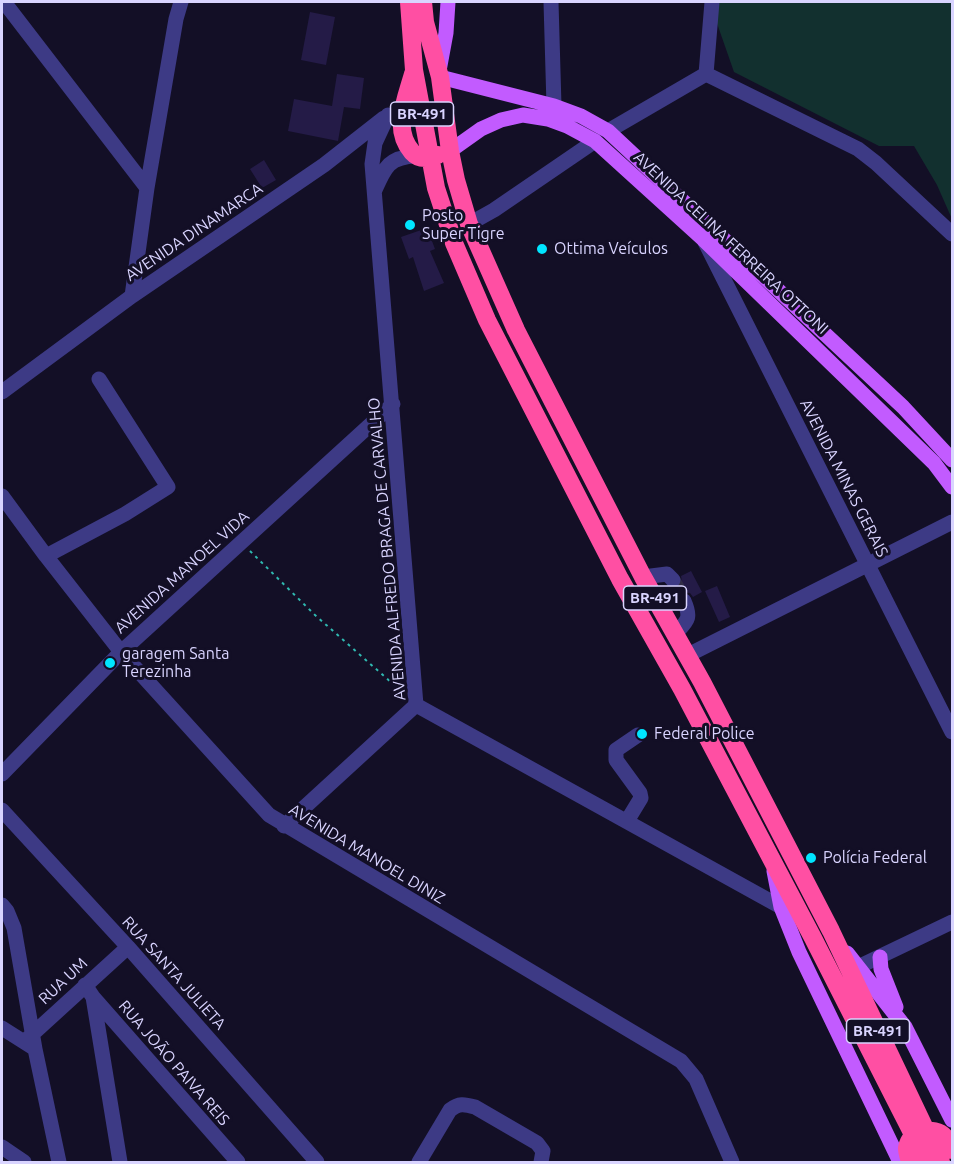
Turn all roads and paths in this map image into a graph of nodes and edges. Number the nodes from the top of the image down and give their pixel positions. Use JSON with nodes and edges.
{"nodes":[{"id":1,"x":4,"y":2,"type":"edge"},
{"id":2,"x":181,"y":2,"type":"edge"},
{"id":3,"x":409,"y":2,"type":"edge"},
{"id":4,"x":423,"y":2,"type":"edge"},
{"id":5,"x":448,"y":2,"type":"edge"},
{"id":6,"x":551,"y":2,"type":"edge"},
{"id":7,"x":712,"y":2,"type":"edge"},
{"id":8,"x":414,"y":70,"type":"junction"},
{"id":9,"x":439,"y":74,"type":"junction"},
{"id":10,"x":706,"y":74,"type":"junction"},
{"id":11,"x":404,"y":100,"type":"junction"},
{"id":12,"x":554,"y":106,"type":"junction"},
{"id":13,"x":388,"y":115,"type":"junction"},
{"id":14,"x":609,"y":131,"type":"junction"},
{"id":15,"x":595,"y":141,"type":"junction"},
{"id":16,"x":450,"y":151,"type":"junction"},
{"id":17,"x":423,"y":157,"type":"junction"},
{"id":18,"x":147,"y":188,"type":"junction"},
{"id":19,"x":375,"y":190,"type":"junction"},
{"id":20,"x":469,"y":224,"type":"junction"},
{"id":21,"x":952,"y":234,"type":"edge"},
{"id":22,"x":703,"y":239,"type":"junction"},
{"id":23,"x":132,"y":296,"type":"junction"},
{"id":24,"x":99,"y":379,"type":"dead end"},
{"id":25,"x":2,"y":392,"type":"edge"},
{"id":26,"x":393,"y":404,"type":"junction"},
{"id":27,"x":952,"y":460,"type":"edge"},
{"id":28,"x":952,"y":487,"type":"edge"},
{"id":29,"x":2,"y":496,"type":"edge"},
{"id":30,"x":952,"y":522,"type":"edge"},
{"id":31,"x":242,"y":543,"type":"junction"},
{"id":32,"x":46,"y":556,"type":"junction"},
{"id":33,"x":867,"y":565,"type":"junction"},
{"id":34,"x":643,"y":577,"type":"junction"},
{"id":35,"x":673,"y":580,"type":"dead end"},
{"id":36,"x":684,"y":602,"type":"tunnel mouth"},
{"id":37,"x":675,"y":634,"type":"junction"},
{"id":38,"x":121,"y":652,"type":"junction"},
{"id":39,"x":688,"y":655,"type":"junction"},
{"id":40,"x":416,"y":705,"type":"junction"},
{"id":41,"x":952,"y":732,"type":"edge"},
{"id":42,"x":638,"y":735,"type":"dead end"},
{"id":43,"x":2,"y":774,"type":"edge"},
{"id":44,"x":2,"y":810,"type":"edge"},
{"id":45,"x":627,"y":821,"type":"junction"},
{"id":46,"x":284,"y":826,"type":"junction"},
{"id":47,"x":772,"y":862,"type":"junction"},
{"id":48,"x":2,"y":905,"type":"edge"},
{"id":49,"x":782,"y":907,"type":"junction"},
{"id":50,"x":952,"y":922,"type":"edge"},
{"id":51,"x":831,"y":932,"type":"junction"},
{"id":52,"x":128,"y":947,"type":"junction"},
{"id":53,"x":880,"y":957,"type":"junction"},
{"id":54,"x":858,"y":967,"type":"junction"},
{"id":55,"x":89,"y":991,"type":"junction"},
{"id":56,"x":905,"y":1027,"type":"junction"},
{"id":57,"x":2,"y":1028,"type":"edge"},
{"id":58,"x":30,"y":1042,"type":"junction"},
{"id":59,"x":952,"y":1120,"type":"edge"},
{"id":60,"x":920,"y":1133,"type":"junction"},
{"id":61,"x":2,"y":1147,"type":"edge"},
{"id":62,"x":952,"y":1150,"type":"edge"},
{"id":63,"x":24,"y":1162,"type":"edge"},
{"id":64,"x":59,"y":1162,"type":"edge"},
{"id":65,"x":120,"y":1162,"type":"edge"},
{"id":66,"x":238,"y":1162,"type":"edge"},
{"id":67,"x":317,"y":1162,"type":"edge"},
{"id":68,"x":419,"y":1162,"type":"edge"},
{"id":69,"x":541,"y":1162,"type":"edge"},
{"id":70,"x":732,"y":1162,"type":"edge"},
{"id":71,"x":900,"y":1162,"type":"edge"},
{"id":72,"x":910,"y":1162,"type":"edge"},
{"id":73,"x":927,"y":1162,"type":"edge"},
{"id":74,"x":941,"y":1162,"type":"edge"}],
"edges":[{"from":1,"to":18,"type":"street"},
{"from":2,"to":18,"type":"street"},
{"from":3,"to":8,"type":"highway","number":"BR-491"},
{"from":4,"to":9,"type":"highway","number":"BR-491"},
{"from":5,"to":9,"type":"main road"},
{"from":6,"to":12,"type":"street"},
{"from":7,"to":10,"type":"street"},
{"from":8,"to":11,"type":"highway"},
{"from":8,"to":17,"type":"highway","number":"BR-491"},
{"from":9,"to":12,"type":"main road","name":"AVENIDA CELINA FERREIRA OTTONI"},
{"from":9,"to":16,"type":"highway","number":"BR-491"},
{"from":10,"to":14,"type":"street"},
{"from":10,"to":21,"type":"street"},
{"from":11,"to":13,"type":"street","name":"AVENIDA DINAMARCA"},
{"from":11,"to":17,"type":"highway"},
{"from":12,"to":14,"type":"main road","name":"AVENIDA CELINA FERREIRA OTTONI"},
{"from":13,"to":19,"type":"street","name":"AVENIDA ALFREDO BRAGA DE CARVALHO"},
{"from":13,"to":23,"type":"street","name":"AVENIDA DINAMARCA"},
{"from":14,"to":27,"type":"main road","name":"AVENIDA CELINA FERREIRA OTTONI"},
{"from":15,"to":16,"type":"main road","name":"AVENIDA CELINA FERREIRA OTTONI"},
{"from":15,"to":20,"type":"street"},
{"from":15,"to":22,"type":"main road","name":"AVENIDA CELINA FERREIRA OTTONI"},
{"from":16,"to":17,"type":"highway"},
{"from":16,"to":20,"type":"highway","number":"BR-491"},
{"from":17,"to":19,"type":"street"},
{"from":17,"to":47,"type":"highway","number":"BR-491"},
{"from":18,"to":23,"type":"street"},
{"from":19,"to":26,"type":"street","name":"AVENIDA ALFREDO BRAGA DE CARVALHO"},
{"from":20,"to":34,"type":"highway","number":"BR-491"},
{"from":22,"to":28,"type":"main road","name":"AVENIDA CELINA FERREIRA OTTONI"},
{"from":22,"to":33,"type":"street","name":"AVENIDA MINAS GERAIS"},
{"from":23,"to":25,"type":"street","name":"AVENIDA DINAMARCA"},
{"from":24,"to":32,"type":"street"},
{"from":26,"to":31,"type":"street","name":"AVENIDA MANOEL VIDA"},
{"from":26,"to":40,"type":"street","name":"AVENIDA ALFREDO BRAGA DE CARVALHO"},
{"from":29,"to":32,"type":"street","name":"AVENIDA MANOEL DINIZ"},
{"from":30,"to":33,"type":"street"},
{"from":31,"to":38,"type":"street","name":"AVENIDA MANOEL VIDA"},
{"from":31,"to":40,"type":"path"},
{"from":32,"to":38,"type":"street","name":"AVENIDA MANOEL DINIZ"},
{"from":33,"to":39,"type":"street"},
{"from":33,"to":41,"type":"street","name":"AVENIDA MINAS GERAIS"},
{"from":34,"to":35,"type":"street"},
{"from":34,"to":37,"type":"highway","number":"BR-491"},
{"from":36,"to":37,"type":"street"},
{"from":37,"to":39,"type":"highway","number":"BR-491"},
{"from":38,"to":43,"type":"street","name":"AVENIDA MANOEL VIDA"},
{"from":38,"to":46,"type":"street","name":"AVENIDA MANOEL DINIZ"},
{"from":39,"to":51,"type":"highway","number":"BR-491"},
{"from":40,"to":45,"type":"street","name":"AVENIDA ALFREDO BRAGA DE CARVALHO"},
{"from":40,"to":46,"type":"street"},
{"from":42,"to":45,"type":"street"},
{"from":44,"to":52,"type":"street","name":"RUA SANTA JULIETA"},
{"from":45,"to":49,"type":"street","name":"AVENIDA ALFREDO BRAGA DE CARVALHO"},
{"from":46,"to":70,"type":"street","name":"AVENIDA MANOEL DINIZ"},
{"from":47,"to":49,"type":"main road"},
{"from":47,"to":60,"type":"highway","number":"BR-491"},
{"from":48,"to":58,"type":"street"},
{"from":49,"to":71,"type":"main road"},
{"from":50,"to":53,"type":"street"},
{"from":51,"to":54,"type":"main road"},
{"from":51,"to":60,"type":"highway","number":"BR-491"},
{"from":52,"to":55,"type":"street","name":"RUA UM"},
{"from":52,"to":67,"type":"street","name":"RUA SANTA JULIETA"},
{"from":53,"to":54,"type":"street"},
{"from":53,"to":56,"type":"main road"},
{"from":54,"to":56,"type":"main road"},
{"from":55,"to":58,"type":"street","name":"RUA UM"},
{"from":55,"to":65,"type":"street"},
{"from":55,"to":66,"type":"street","name":"RUA JOÃO PAIVA REIS"},
{"from":56,"to":59,"type":"main road"},
{"from":57,"to":58,"type":"street"},
{"from":58,"to":64,"type":"street"},
{"from":60,"to":62,"type":"highway"},
{"from":60,"to":72,"type":"highway"},
{"from":60,"to":73,"type":"highway","number":"BR-491"},
{"from":60,"to":74,"type":"highway","number":"BR-491"},
{"from":61,"to":63,"type":"street"},
{"from":68,"to":69,"type":"street"}]}
